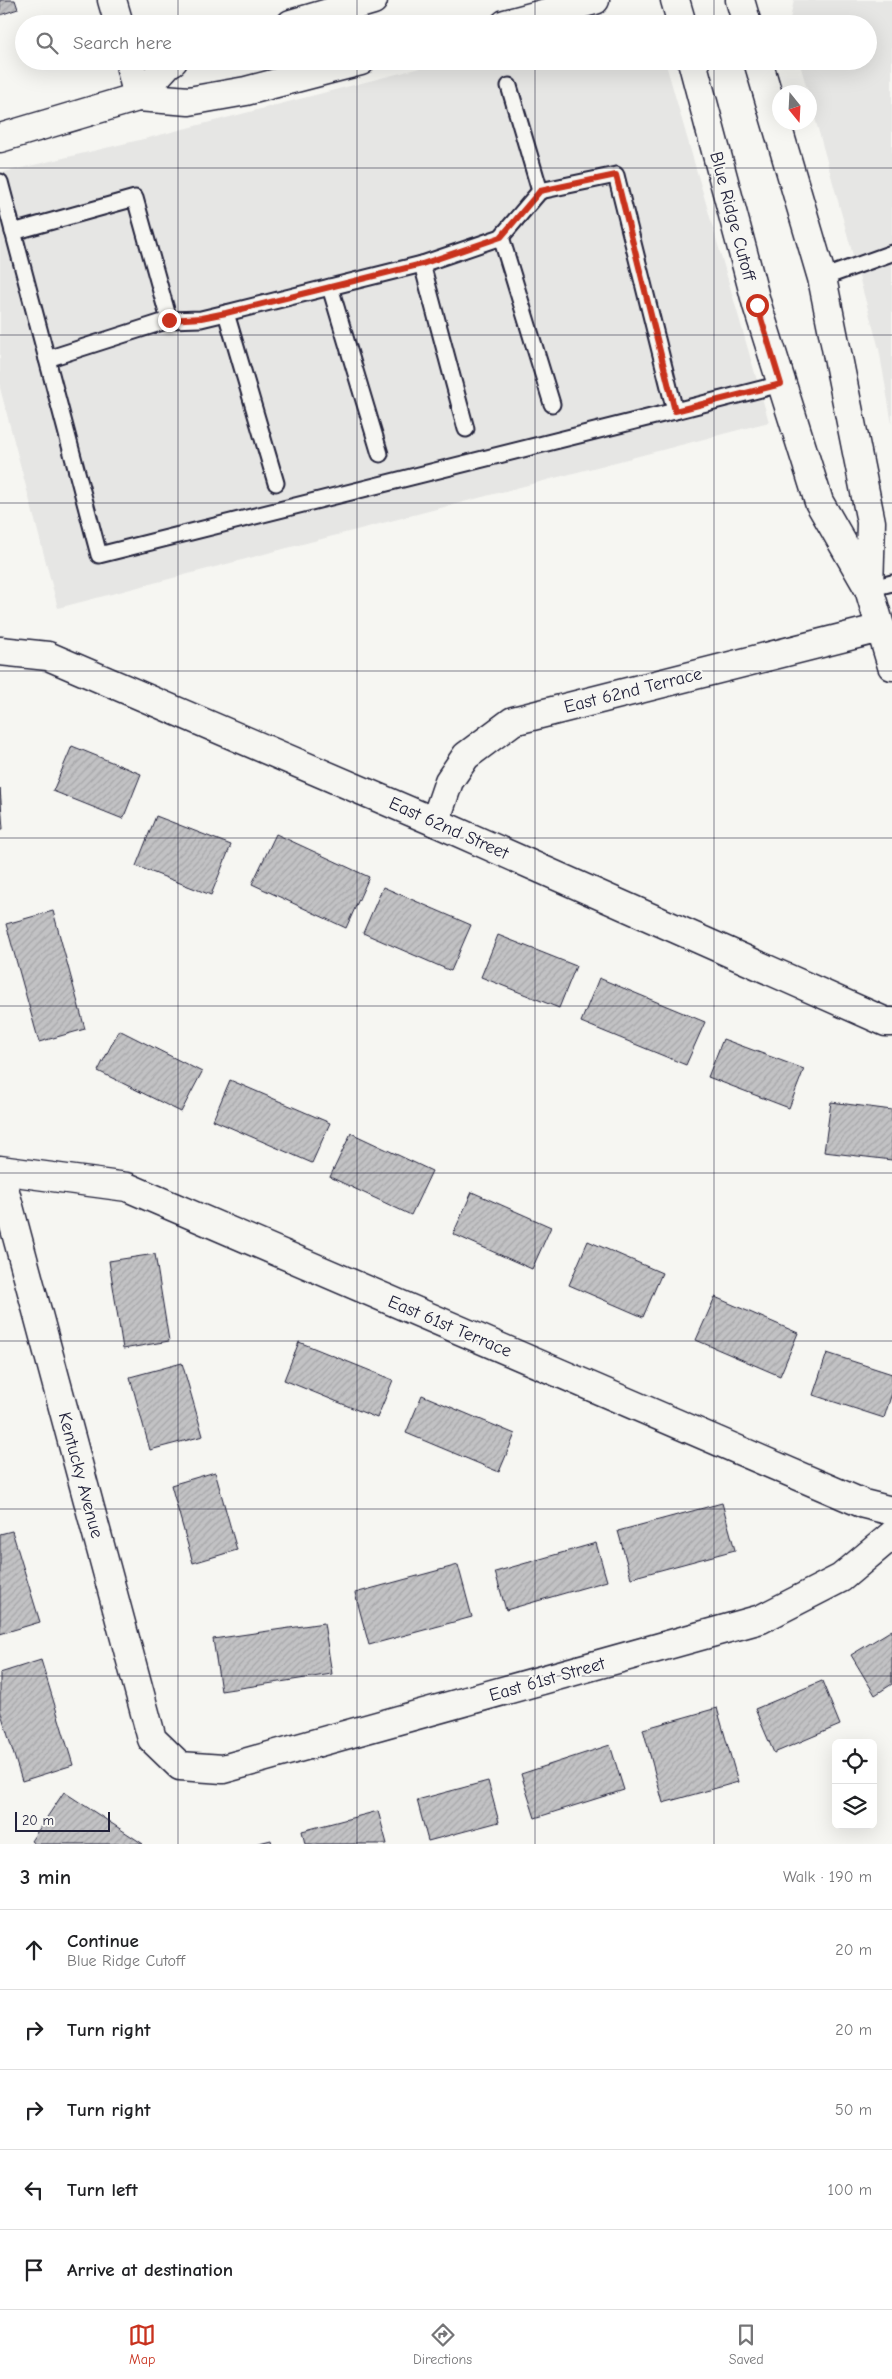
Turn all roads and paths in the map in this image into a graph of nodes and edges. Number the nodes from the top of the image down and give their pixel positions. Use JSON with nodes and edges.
{"nodes":[{"id":1,"x":112,"y":0,"type":"edge"},
{"id":2,"x":373,"y":0,"type":"edge"},
{"id":3,"x":595,"y":0,"type":"edge"},
{"id":4,"x":675,"y":0,"type":"edge"},
{"id":5,"x":740,"y":0,"type":"edge"},
{"id":6,"x":116,"y":15,"type":"edge"},
{"id":7,"x":322,"y":15,"type":"edge"},
{"id":8,"x":539,"y":15,"type":"edge"},
{"id":9,"x":679,"y":15,"type":"edge"},
{"id":10,"x":744,"y":15,"type":"edge"},
{"id":11,"x":131,"y":70,"type":"edge"},
{"id":12,"x":163,"y":70,"type":"edge"},
{"id":13,"x":326,"y":70,"type":"edge"},
{"id":14,"x":694,"y":70,"type":"edge"},
{"id":15,"x":761,"y":70,"type":"edge"},
{"id":16,"x":508,"y":86,"type":"dead end"},
{"id":17,"x":138,"y":97,"type":"junction"},
{"id":18,"x":0,"y":138,"type":"edge"},
{"id":19,"x":0,"y":182,"type":"edge"},
{"id":20,"x":540,"y":191,"type":"junction"},
{"id":21,"x":13,"y":232,"type":"junction"},
{"id":22,"x":501,"y":237,"type":"junction"},
{"id":23,"x":892,"y":253,"type":"edge"},
{"id":24,"x":422,"y":264,"type":"junction"},
{"id":25,"x":822,"y":278,"type":"junction"},
{"id":26,"x":330,"y":287,"type":"junction"},
{"id":27,"x":226,"y":313,"type":"junction"},
{"id":28,"x":169,"y":320,"type":"junction"},
{"id":29,"x":47,"y":359,"type":"junction"},
{"id":30,"x":781,"y":384,"type":"junction"},
{"id":31,"x":552,"y":404,"type":"dead end"},
{"id":32,"x":675,"y":411,"type":"junction"},
{"id":33,"x":466,"y":428,"type":"dead end"},
{"id":34,"x":380,"y":454,"type":"dead end"},
{"id":35,"x":276,"y":482,"type":"dead end"},
{"id":36,"x":881,"y":586,"type":"edge"},
{"id":37,"x":880,"y":628,"type":"junction"},
{"id":38,"x":0,"y":651,"type":"edge"},
{"id":39,"x":892,"y":666,"type":"edge"},
{"id":40,"x":435,"y":822,"type":"junction"},
{"id":41,"x":892,"y":1022,"type":"edge"},
{"id":42,"x":0,"y":1172,"type":"edge"},
{"id":43,"x":892,"y":1511,"type":"edge"},
{"id":44,"x":892,"y":1535,"type":"edge"},
{"id":45,"x":180,"y":1766,"type":"joint"}],
"edges":[{"from":1,"to":6,"type":"street"},
{"from":2,"to":7,"type":"street"},
{"from":3,"to":8,"type":"street"},
{"from":4,"to":9,"type":"street"},
{"from":5,"to":10,"type":"street"},
{"from":11,"to":17,"type":"street"},
{"from":12,"to":17,"type":"street"},
{"from":13,"to":17,"type":"street"},
{"from":14,"to":30,"type":"street","name":"Blue Ridge Cutoff"},
{"from":15,"to":25,"type":"street","name":"Blue Ridge Cutoff"},
{"from":16,"to":20,"type":"lane"},
{"from":17,"to":18,"type":"street"},
{"from":19,"to":21,"type":"lane"},
{"from":20,"to":22,"type":"lane"},
{"from":20,"to":32,"type":"lane"},
{"from":21,"to":28,"type":"lane"},
{"from":21,"to":29,"type":"lane"},
{"from":22,"to":24,"type":"lane"},
{"from":22,"to":31,"type":"lane"},
{"from":23,"to":25,"type":"lane"},
{"from":24,"to":26,"type":"lane"},
{"from":24,"to":33,"type":"lane"},
{"from":25,"to":36,"type":"street","name":"Blue Ridge Cutoff"},
{"from":26,"to":27,"type":"lane"},
{"from":26,"to":34,"type":"lane"},
{"from":27,"to":28,"type":"lane"},
{"from":27,"to":35,"type":"lane"},
{"from":28,"to":29,"type":"lane"},
{"from":29,"to":32,"type":"lane"},
{"from":30,"to":32,"type":"lane"},
{"from":30,"to":36,"type":"street","name":"Blue Ridge Cutoff"},
{"from":36,"to":37,"type":"street","name":"Blue Ridge Cutoff"},
{"from":37,"to":39,"type":"street","name":"Blue Ridge Cutoff"},
{"from":37,"to":40,"type":"street","name":"East 62nd Terrace"},
{"from":38,"to":40,"type":"street","name":"East 62nd Street"},
{"from":40,"to":41,"type":"street","name":"East 62nd Street"},
{"from":42,"to":43,"type":"street","name":"East 61st Terrace"},
{"from":42,"to":45,"type":"street","name":"Kentucky Avenue"},
{"from":44,"to":45,"type":"street","name":"East 61st Street"}]}
